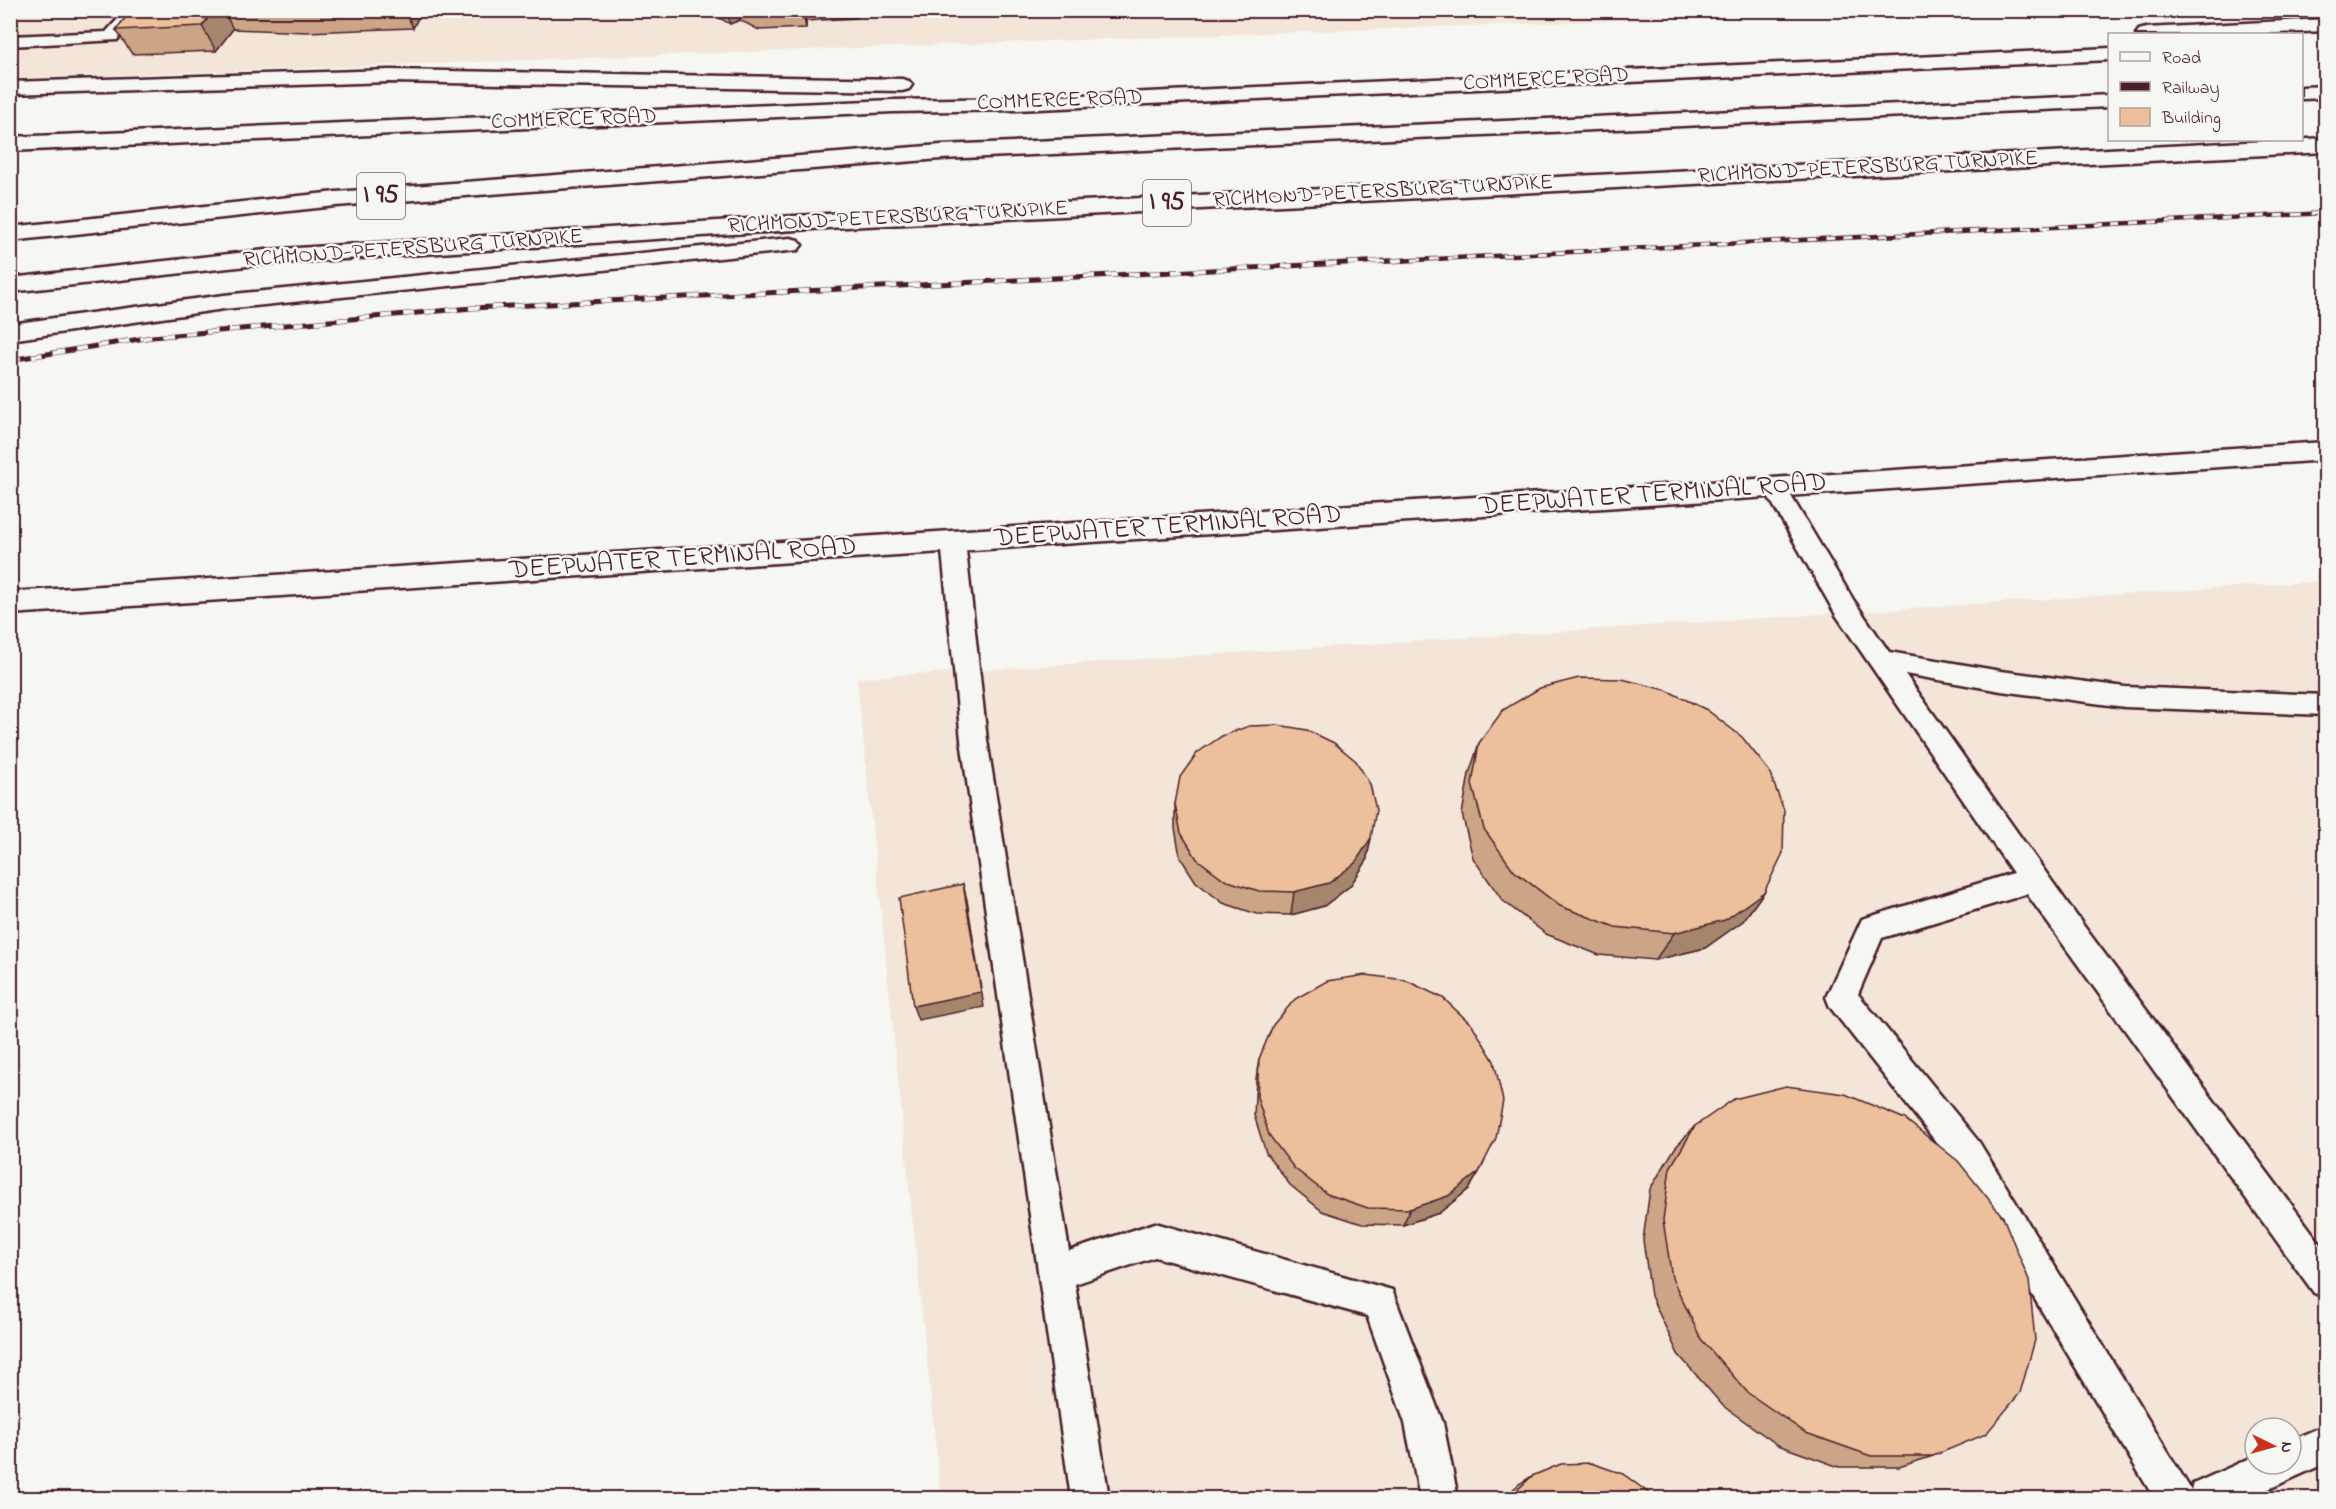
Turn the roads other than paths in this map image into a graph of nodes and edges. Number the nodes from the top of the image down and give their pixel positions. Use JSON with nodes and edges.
{"nodes":[{"id":1,"x":135,"y":10,"type":"edge"},
{"id":2,"x":2325,"y":25,"type":"edge"},
{"id":3,"x":2166,"y":33,"type":"edge"},
{"id":4,"x":2108,"y":36,"type":"edge"},
{"id":5,"x":10,"y":41,"type":"edge"},
{"id":6,"x":2325,"y":44,"type":"edge"},
{"id":7,"x":2303,"y":45,"type":"edge"},
{"id":8,"x":2108,"y":54,"type":"edge"},
{"id":9,"x":1506,"y":62,"type":"dead end"},
{"id":10,"x":918,"y":84,"type":"dead end"},
{"id":11,"x":10,"y":88,"type":"edge"},
{"id":12,"x":2325,"y":92,"type":"edge"},
{"id":13,"x":2303,"y":93,"type":"edge"},
{"id":14,"x":2108,"y":101,"type":"edge"},
{"id":15,"x":10,"y":144,"type":"edge"},
{"id":16,"x":2325,"y":145,"type":"edge"},
{"id":17,"x":1313,"y":195,"type":"junction"},
{"id":18,"x":10,"y":234,"type":"edge"},
{"id":19,"x":10,"y":285,"type":"edge"},
{"id":20,"x":10,"y":332,"type":"edge"},
{"id":21,"x":2325,"y":451,"type":"edge"},
{"id":22,"x":1774,"y":487,"type":"junction"},
{"id":23,"x":953,"y":541,"type":"junction"},
{"id":24,"x":10,"y":603,"type":"edge"},
{"id":25,"x":1881,"y":660,"type":"junction"},
{"id":26,"x":2325,"y":705,"type":"edge"},
{"id":27,"x":2034,"y":879,"type":"junction"},
{"id":28,"x":1056,"y":1273,"type":"junction"},
{"id":29,"x":2325,"y":1281,"type":"edge"},
{"id":30,"x":2325,"y":1443,"type":"edge"},
{"id":31,"x":2303,"y":1453,"type":"edge"},
{"id":32,"x":2254,"y":1476,"type":"edge"},
{"id":33,"x":1090,"y":1498,"type":"edge"},
{"id":34,"x":1439,"y":1498,"type":"edge"},
{"id":35,"x":2175,"y":1498,"type":"edge"},
{"id":36,"x":2207,"y":1498,"type":"edge"}],
"edges":[{"from":1,"to":5,"type":"lane"},
{"from":2,"to":3,"type":"main road"},
{"from":4,"to":9,"type":"main road","name":"COMMERCE ROAD"},
{"from":6,"to":7,"type":"main road"},
{"from":8,"to":15,"type":"main road","name":"COMMERCE ROAD"},
{"from":10,"to":11,"type":"main road","name":"COMMERCE ROAD"},
{"from":12,"to":13,"type":"main road"},
{"from":14,"to":18,"type":"main road","name":"RICHMOND-PETERSBURG TURNPIKE","number":"I 95"},
{"from":16,"to":17,"type":"main road","name":"RICHMOND-PETERSBURG TURNPIKE","number":"I 95"},
{"from":17,"to":19,"type":"main road","name":"RICHMOND-PETERSBURG TURNPIKE","number":"I 95"},
{"from":17,"to":20,"type":"main road"},
{"from":21,"to":22,"type":"main road","name":"DEEPWATER TERMINAL ROAD"},
{"from":22,"to":23,"type":"main road","name":"DEEPWATER TERMINAL ROAD"},
{"from":22,"to":25,"type":"lane"},
{"from":23,"to":24,"type":"main road","name":"DEEPWATER TERMINAL ROAD"},
{"from":23,"to":28,"type":"lane"},
{"from":25,"to":26,"type":"lane"},
{"from":25,"to":27,"type":"lane"},
{"from":27,"to":29,"type":"lane"},
{"from":27,"to":35,"type":"lane"},
{"from":28,"to":33,"type":"lane"},
{"from":28,"to":34,"type":"lane"},
{"from":30,"to":31,"type":"lane"},
{"from":32,"to":36,"type":"lane"}]}
